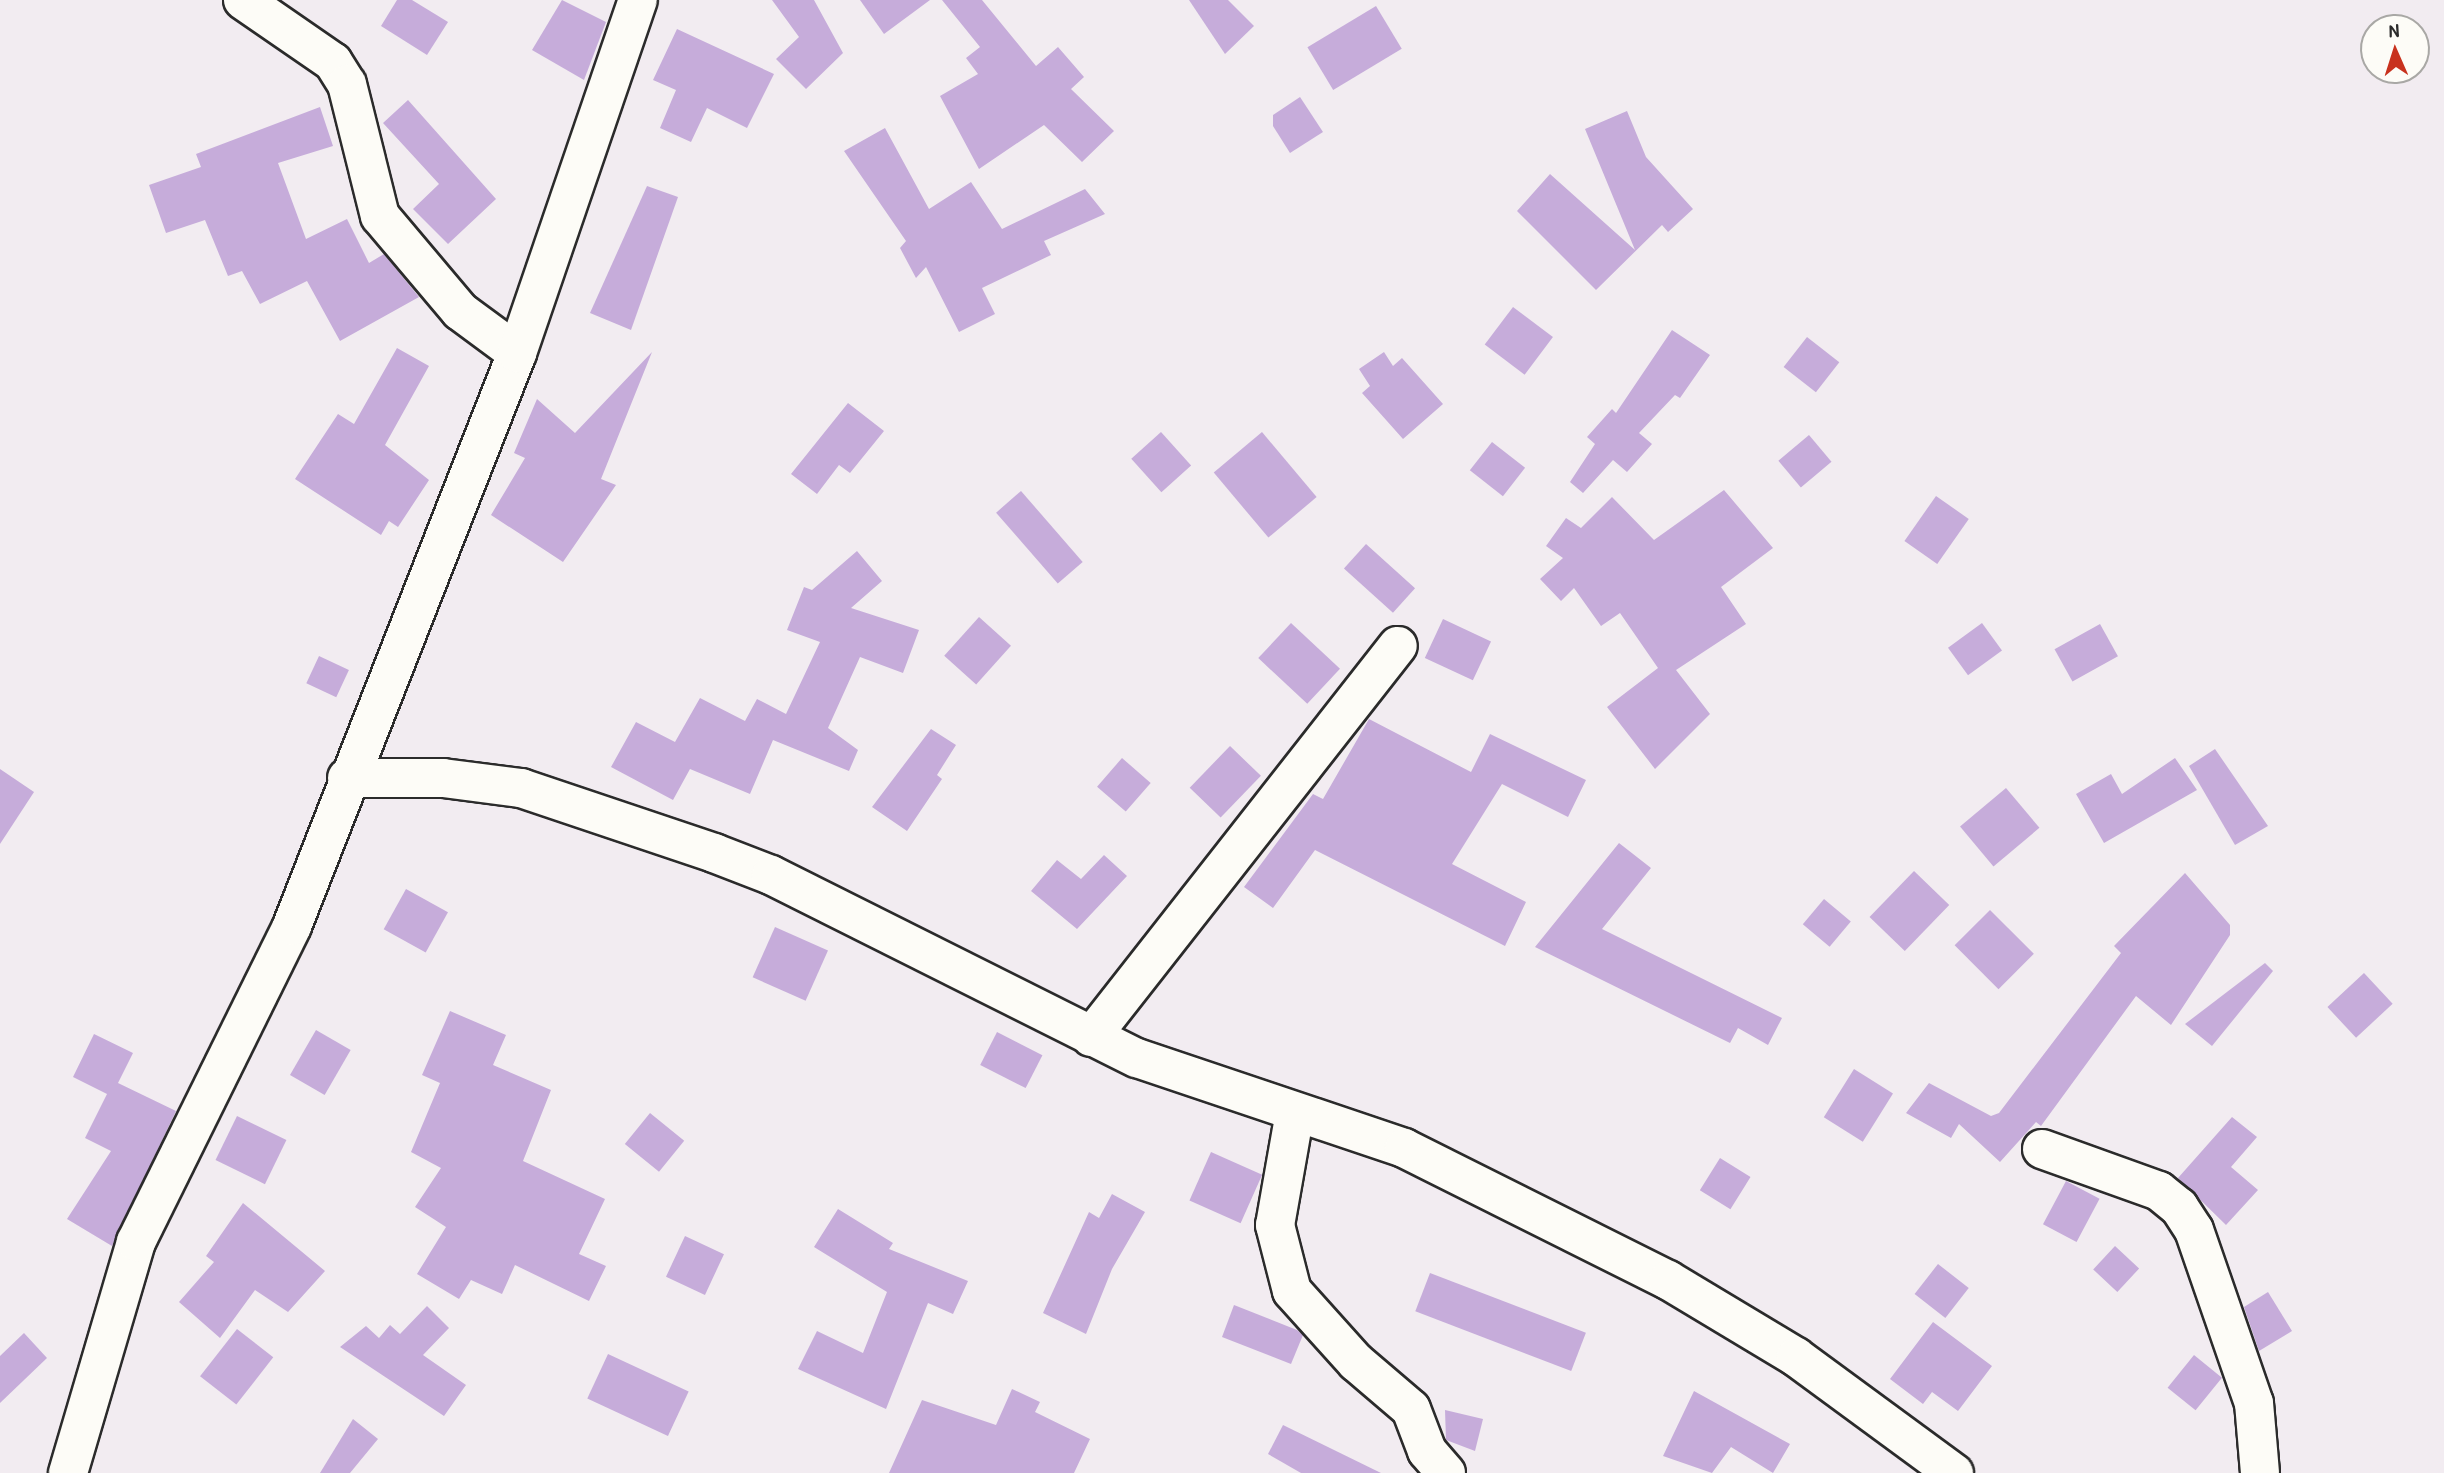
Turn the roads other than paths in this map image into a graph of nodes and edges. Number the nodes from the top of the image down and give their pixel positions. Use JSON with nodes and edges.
{"nodes":[{"id":1,"x":243,"y":0,"type":"edge"},
{"id":2,"x":638,"y":0,"type":"edge"},
{"id":3,"x":517,"y":353,"type":"junction"},
{"id":4,"x":1398,"y":646,"type":"dead end"},
{"id":5,"x":347,"y":778,"type":"junction"},
{"id":6,"x":1091,"y":1037,"type":"junction"},
{"id":7,"x":1295,"y":1112,"type":"junction"},
{"id":8,"x":2042,"y":1149,"type":"dead end"},
{"id":9,"x":68,"y":1473,"type":"edge"},
{"id":10,"x":1446,"y":1473,"type":"edge"},
{"id":11,"x":1954,"y":1473,"type":"edge"},
{"id":12,"x":2260,"y":1473,"type":"edge"}],
"edges":[{"from":1,"to":3,"type":"street"},
{"from":2,"to":3,"type":"street"},
{"from":3,"to":5,"type":"street"},
{"from":4,"to":6,"type":"street"},
{"from":5,"to":6,"type":"street"},
{"from":5,"to":9,"type":"street"},
{"from":6,"to":7,"type":"street"},
{"from":7,"to":10,"type":"street"},
{"from":7,"to":11,"type":"street"},
{"from":8,"to":12,"type":"street"}]}
